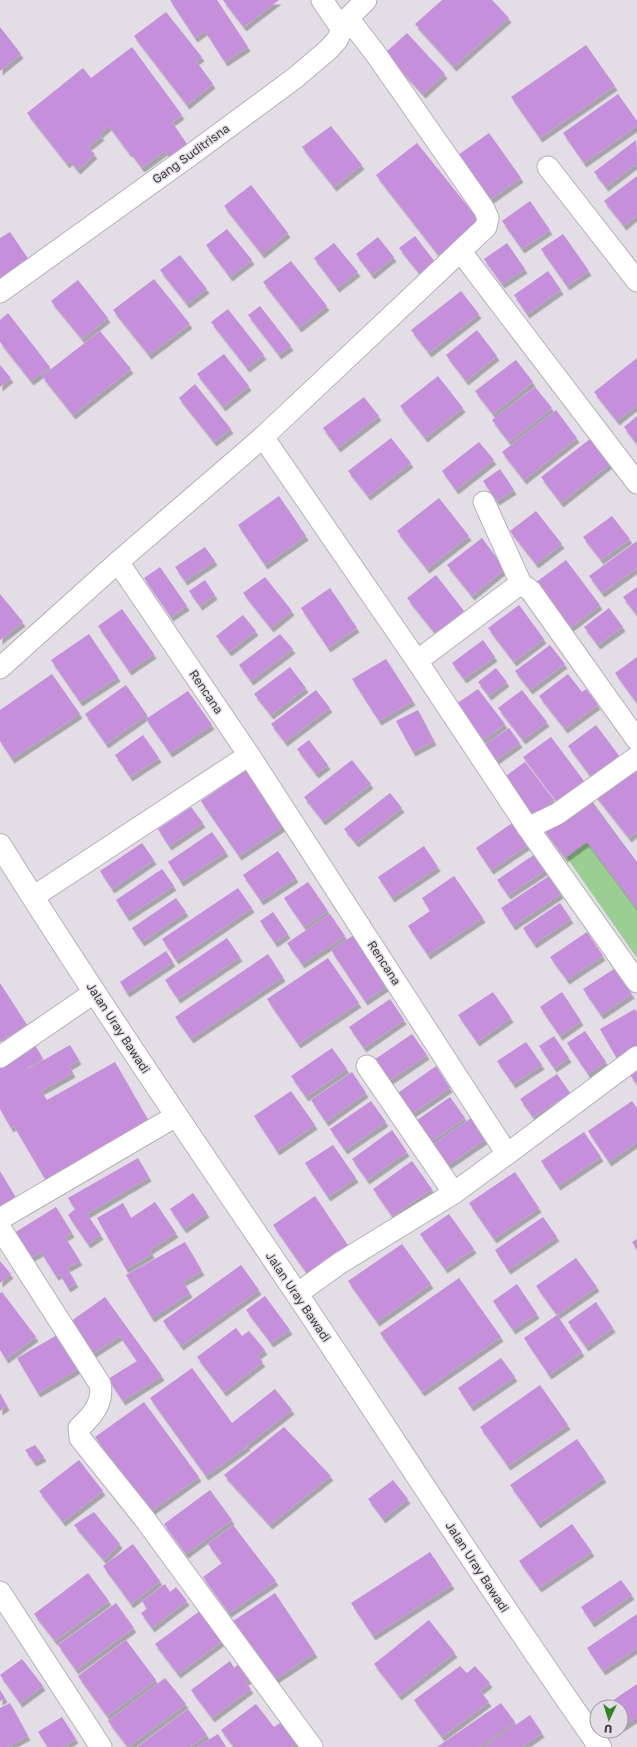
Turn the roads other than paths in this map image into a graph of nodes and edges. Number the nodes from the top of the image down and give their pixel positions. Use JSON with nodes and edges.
{"nodes":[{"id":1,"x":322,"y":0,"type":"edge"},
{"id":2,"x":366,"y":0,"type":"edge"},
{"id":3,"x":344,"y":23,"type":"junction"},
{"id":4,"x":548,"y":167,"type":"dead end"},
{"id":5,"x":462,"y":252,"type":"junction"},
{"id":6,"x":637,"y":281,"type":"edge"},
{"id":7,"x":0,"y":292,"type":"edge"},
{"id":8,"x":263,"y":437,"type":"junction"},
{"id":9,"x":637,"y":483,"type":"edge"},
{"id":10,"x":484,"y":502,"type":"dead end"},
{"id":11,"x":118,"y":562,"type":"junction"},
{"id":12,"x":522,"y":586,"type":"junction"},
{"id":13,"x":417,"y":661,"type":"junction"},
{"id":14,"x":0,"y":668,"type":"edge"},
{"id":15,"x":637,"y":740,"type":"edge"},
{"id":16,"x":249,"y":755,"type":"junction"},
{"id":17,"x":637,"y":757,"type":"edge"},
{"id":18,"x":528,"y":828,"type":"junction"},
{"id":19,"x":0,"y":845,"type":"edge"},
{"id":20,"x":33,"y":897,"type":"junction"},
{"id":21,"x":637,"y":982,"type":"edge"},
{"id":22,"x":95,"y":992,"type":"junction"},
{"id":23,"x":0,"y":1057,"type":"edge"},
{"id":24,"x":637,"y":1057,"type":"edge"},
{"id":25,"x":367,"y":1066,"type":"dead end"},
{"id":26,"x":176,"y":1116,"type":"junction"},
{"id":27,"x":507,"y":1154,"type":"junction"},
{"id":28,"x":454,"y":1193,"type":"junction"},
{"id":29,"x":0,"y":1219,"type":"edge"},
{"id":30,"x":0,"y":1228,"type":"edge"},
{"id":31,"x":297,"y":1294,"type":"junction"},
{"id":32,"x":0,"y":1592,"type":"edge"},
{"id":33,"x":101,"y":1747,"type":"edge"},
{"id":34,"x":312,"y":1747,"type":"edge"},
{"id":35,"x":600,"y":1747,"type":"edge"}],
"edges":[{"from":1,"to":3,"type":"street"},
{"from":2,"to":3,"type":"street","name":"Gang Suditrisna"},
{"from":3,"to":5,"type":"street"},
{"from":3,"to":7,"type":"street","name":"Gang Suditrisna"},
{"from":4,"to":6,"type":"street"},
{"from":5,"to":8,"type":"street"},
{"from":5,"to":9,"type":"street"},
{"from":8,"to":11,"type":"street"},
{"from":8,"to":13,"type":"street"},
{"from":10,"to":12,"type":"street"},
{"from":11,"to":14,"type":"street"},
{"from":11,"to":16,"type":"street","name":"Rencana"},
{"from":12,"to":13,"type":"street"},
{"from":12,"to":15,"type":"street"},
{"from":13,"to":18,"type":"street"},
{"from":16,"to":20,"type":"street"},
{"from":16,"to":27,"type":"street","name":"Rencana"},
{"from":17,"to":18,"type":"street"},
{"from":18,"to":21,"type":"street"},
{"from":19,"to":20,"type":"street","name":"Jalan Uray Bawadi"},
{"from":20,"to":22,"type":"street","name":"Jalan Uray Bawadi"},
{"from":22,"to":23,"type":"street"},
{"from":22,"to":26,"type":"street","name":"Jalan Uray Bawadi"},
{"from":24,"to":27,"type":"street"},
{"from":25,"to":28,"type":"street"},
{"from":26,"to":29,"type":"street"},
{"from":26,"to":31,"type":"street","name":"Jalan Uray Bawadi"},
{"from":27,"to":28,"type":"street"},
{"from":28,"to":31,"type":"street"},
{"from":30,"to":34,"type":"street"},
{"from":31,"to":35,"type":"street","name":"Jalan Uray Bawadi"},
{"from":32,"to":33,"type":"street"}]}
